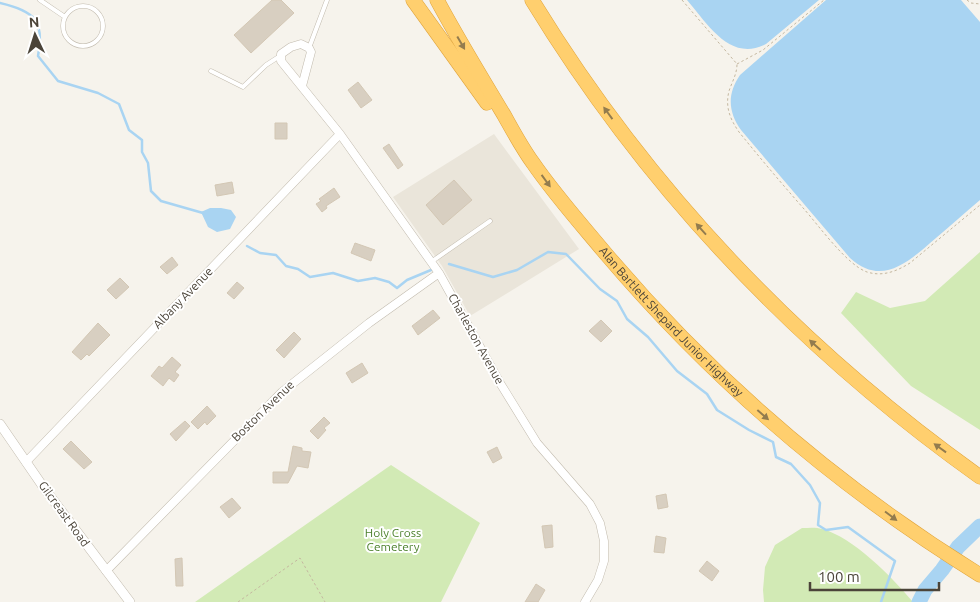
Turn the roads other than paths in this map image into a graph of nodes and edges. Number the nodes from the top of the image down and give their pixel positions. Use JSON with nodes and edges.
{"nodes":[{"id":1,"x":40,"y":0,"type":"edge"},
{"id":2,"x":327,"y":0,"type":"edge"},
{"id":3,"x":414,"y":0,"type":"edge"},
{"id":4,"x":437,"y":0,"type":"edge"},
{"id":5,"x":533,"y":0,"type":"edge"},
{"id":6,"x":65,"y":16,"type":"junction"},
{"id":7,"x":309,"y":48,"type":"junction"},
{"id":8,"x":281,"y":54,"type":"junction"},
{"id":9,"x":211,"y":71,"type":"dead end"},
{"id":10,"x":302,"y":86,"type":"junction"},
{"id":11,"x":340,"y":134,"type":"junction"},
{"id":12,"x":532,"y":162,"type":"junction"},
{"id":13,"x":490,"y":221,"type":"dead end"},
{"id":14,"x":431,"y":262,"type":"junction"},
{"id":15,"x":440,"y":273,"type":"junction"},
{"id":16,"x":0,"y":424,"type":"edge"},
{"id":17,"x":26,"y":462,"type":"junction"},
{"id":18,"x":980,"y":477,"type":"edge"},
{"id":19,"x":106,"y":571,"type":"junction"},
{"id":20,"x":980,"y":575,"type":"edge"},
{"id":21,"x":130,"y":602,"type":"edge"},
{"id":22,"x":585,"y":602,"type":"edge"}],
"edges":[{"from":1,"to":6,"type":"lane"},
{"from":2,"to":7,"type":"lane"},
{"from":3,"to":12,"type":"highway"},
{"from":4,"to":12,"type":"highway","name":"Alan Bartlett Shepard Junior Highway","one_way":true},
{"from":18,"to":5,"type":"highway","one_way":true},
{"from":6,"to":6,"type":"lane"},
{"from":7,"to":8,"type":"street"},
{"from":7,"to":10,"type":"street"},
{"from":8,"to":9,"type":"lane"},
{"from":8,"to":10,"type":"street","name":"Charleston Avenue"},
{"from":10,"to":11,"type":"street","name":"Charleston Avenue"},
{"from":11,"to":14,"type":"street","name":"Charleston Avenue"},
{"from":11,"to":17,"type":"street","name":"Albany Avenue"},
{"from":12,"to":20,"type":"highway","name":"Alan Bartlett Shepard Junior Highway","one_way":true},
{"from":13,"to":14,"type":"lane"},
{"from":14,"to":15,"type":"street","name":"Charleston Avenue"},
{"from":15,"to":19,"type":"street","name":"Boston Avenue"},
{"from":15,"to":22,"type":"street","name":"Charleston Avenue"},
{"from":16,"to":17,"type":"street","name":"Gilcreast Road"},
{"from":17,"to":19,"type":"street","name":"Gilcreast Road"},
{"from":19,"to":21,"type":"street","name":"Gilcreast Road"}]}
